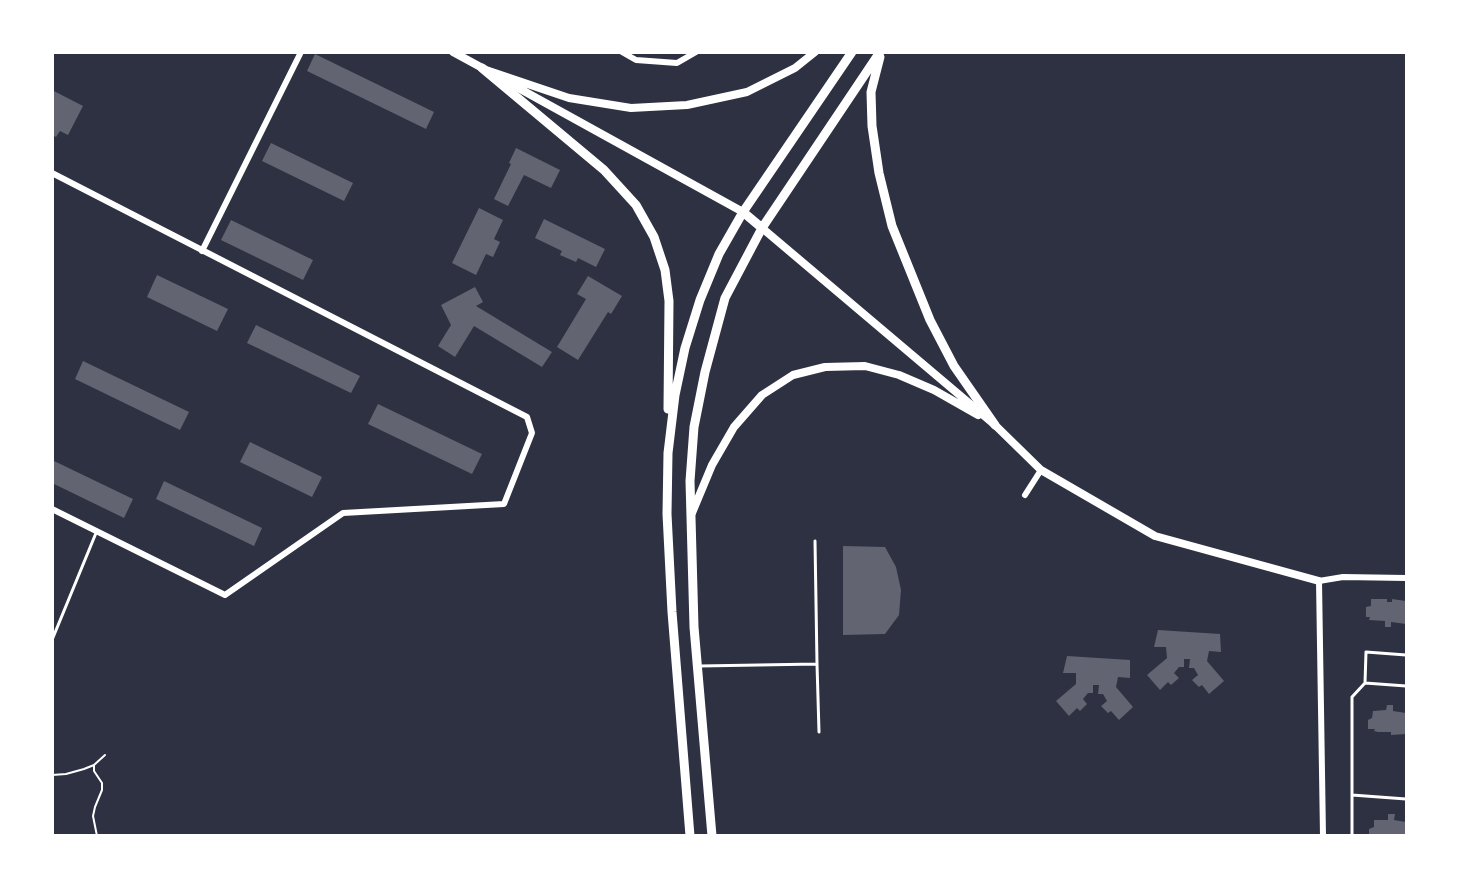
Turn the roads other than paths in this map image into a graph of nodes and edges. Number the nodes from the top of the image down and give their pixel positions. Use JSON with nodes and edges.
{"nodes":[{"id":1,"x":301,"y":52,"type":"edge"},
{"id":2,"x":453,"y":52,"type":"edge"},
{"id":3,"x":622,"y":52,"type":"edge"},
{"id":4,"x":696,"y":52,"type":"edge"},
{"id":5,"x":815,"y":52,"type":"edge"},
{"id":6,"x":852,"y":52,"type":"edge"},
{"id":7,"x":880,"y":52,"type":"edge"},
{"id":8,"x":482,"y":68,"type":"junction"},
{"id":9,"x":52,"y":173,"type":"edge"},
{"id":10,"x":743,"y":212,"type":"junction"},
{"id":11,"x":762,"y":228,"type":"junction"},
{"id":12,"x":202,"y":251,"type":"junction"},
{"id":13,"x":995,"y":424,"type":"junction"},
{"id":14,"x":668,"y":453,"type":"junction"},
{"id":15,"x":1041,"y":470,"type":"junction"},
{"id":16,"x":1025,"y":495,"type":"dead end"},
{"id":17,"x":52,"y":509,"type":"edge"},
{"id":18,"x":691,"y":514,"type":"junction"},
{"id":19,"x":96,"y":531,"type":"junction"},
{"id":20,"x":815,"y":542,"type":"dead end"},
{"id":21,"x":1407,"y":578,"type":"edge"},
{"id":22,"x":1319,"y":581,"type":"junction"},
{"id":23,"x":52,"y":640,"type":"edge"},
{"id":24,"x":1407,"y":655,"type":"edge"},
{"id":25,"x":817,"y":664,"type":"junction"},
{"id":26,"x":698,"y":666,"type":"junction"},
{"id":27,"x":1365,"y":683,"type":"junction"},
{"id":28,"x":1407,"y":686,"type":"edge"},
{"id":29,"x":819,"y":732,"type":"dead end"},
{"id":30,"x":1352,"y":795,"type":"junction"},
{"id":31,"x":1407,"y":799,"type":"edge"},
{"id":32,"x":690,"y":836,"type":"edge"},
{"id":33,"x":712,"y":836,"type":"edge"},
{"id":34,"x":1323,"y":836,"type":"edge"},
{"id":35,"x":1352,"y":836,"type":"edge"}],
"edges":[{"from":1,"to":12,"type":"street"},
{"from":2,"to":8,"type":"street"},
{"from":3,"to":4,"type":"street"},
{"from":5,"to":8,"type":"street"},
{"from":6,"to":10,"type":"main road"},
{"from":7,"to":11,"type":"main road"},
{"from":7,"to":13,"type":"main road"},
{"from":8,"to":10,"type":"street"},
{"from":8,"to":14,"type":"main road"},
{"from":9,"to":12,"type":"street"},
{"from":10,"to":11,"type":"main road"},
{"from":10,"to":14,"type":"main road"},
{"from":11,"to":13,"type":"street"},
{"from":11,"to":18,"type":"main road"},
{"from":12,"to":19,"type":"street"},
{"from":13,"to":15,"type":"street"},
{"from":13,"to":18,"type":"street"},
{"from":14,"to":32,"type":"main road"},
{"from":15,"to":16,"type":"street"},
{"from":15,"to":22,"type":"street"},
{"from":17,"to":19,"type":"street"},
{"from":18,"to":26,"type":"main road"},
{"from":19,"to":23,"type":"lane"},
{"from":20,"to":25,"type":"lane"},
{"from":21,"to":22,"type":"street"},
{"from":22,"to":34,"type":"street"},
{"from":24,"to":27,"type":"lane"},
{"from":25,"to":26,"type":"lane"},
{"from":25,"to":29,"type":"lane"},
{"from":26,"to":33,"type":"main road"},
{"from":27,"to":28,"type":"lane"},
{"from":27,"to":30,"type":"lane"},
{"from":30,"to":31,"type":"lane"},
{"from":30,"to":35,"type":"lane"}]}
